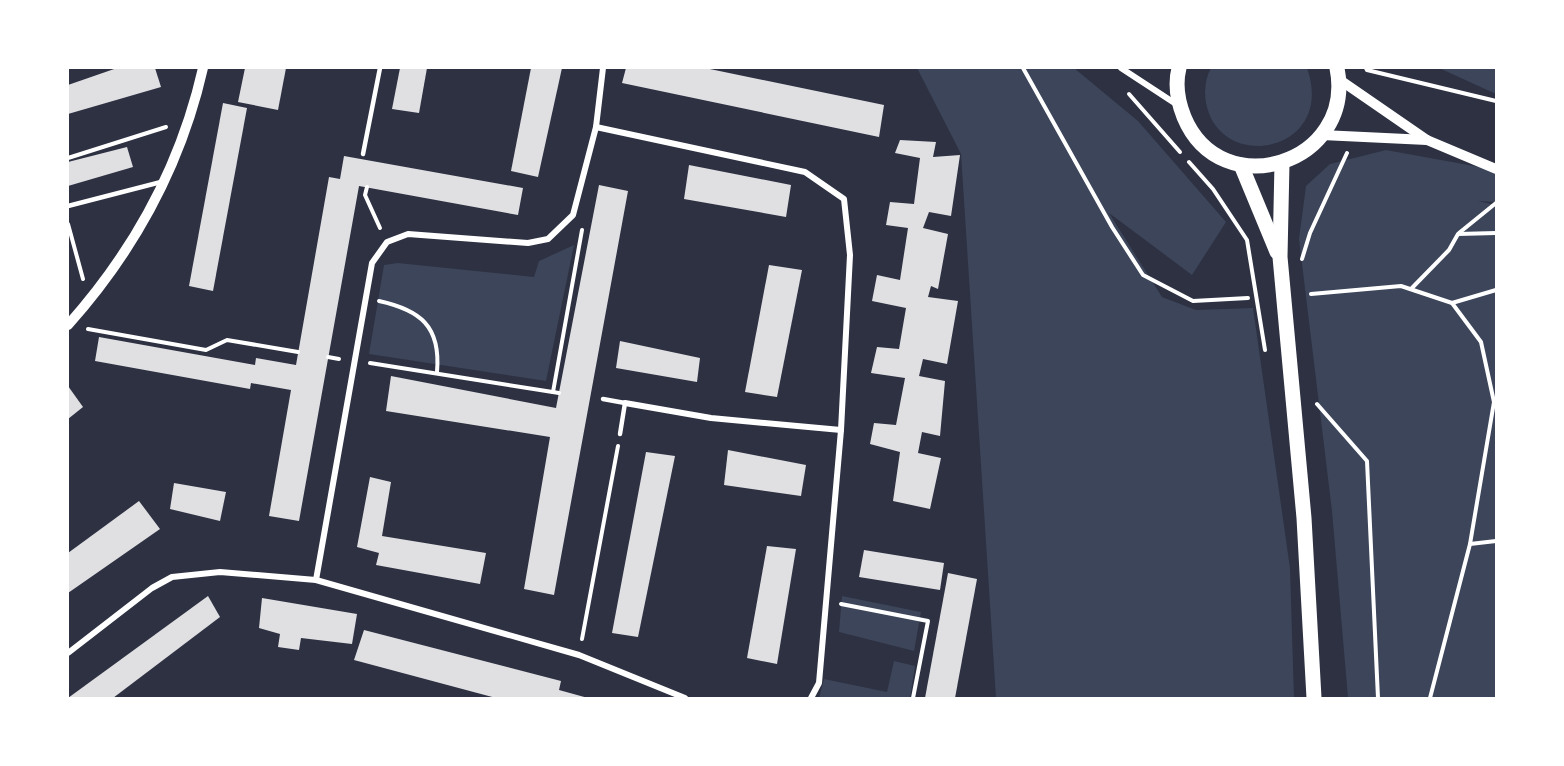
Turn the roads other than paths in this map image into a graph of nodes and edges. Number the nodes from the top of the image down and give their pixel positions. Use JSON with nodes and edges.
{"nodes":[{"id":1,"x":203,"y":68,"type":"edge"},
{"id":2,"x":380,"y":68,"type":"edge"},
{"id":3,"x":603,"y":68,"type":"edge"},
{"id":4,"x":1121,"y":68,"type":"edge"},
{"id":5,"x":1179,"y":68,"type":"edge"},
{"id":6,"x":1338,"y":74,"type":"edge"},
{"id":7,"x":1179,"y":105,"type":"junction"},
{"id":8,"x":596,"y":127,"type":"junction"},
{"id":9,"x":1322,"y":135,"type":"junction"},
{"id":10,"x":1427,"y":140,"type":"junction"},
{"id":11,"x":363,"y":154,"type":"dead end"},
{"id":12,"x":1282,"y":163,"type":"junction"},
{"id":13,"x":1241,"y":165,"type":"junction"},
{"id":14,"x":1497,"y":169,"type":"edge"},
{"id":15,"x":166,"y":180,"type":"junction"},
{"id":16,"x":68,"y":206,"type":"edge"},
{"id":17,"x":1280,"y":257,"type":"junction"},
{"id":18,"x":68,"y":325,"type":"edge"},
{"id":19,"x":603,"y":399,"type":"dead end"},
{"id":20,"x":625,"y":404,"type":"junction"},
{"id":21,"x":841,"y":430,"type":"junction"},
{"id":22,"x":620,"y":435,"type":"road end"},
{"id":23,"x":316,"y":580,"type":"junction"},
{"id":24,"x":68,"y":653,"type":"edge"},
{"id":25,"x":685,"y":699,"type":"edge"},
{"id":26,"x":811,"y":699,"type":"edge"},
{"id":27,"x":1314,"y":699,"type":"edge"}],
"edges":[{"from":1,"to":15,"type":"street"},
{"from":2,"to":11,"type":"lane"},
{"from":3,"to":8,"type":"street"},
{"from":4,"to":7,"type":"street"},
{"from":5,"to":7,"type":"main road"},
{"from":6,"to":9,"type":"main road"},
{"from":6,"to":10,"type":"street"},
{"from":7,"to":13,"type":"main road"},
{"from":8,"to":21,"type":"street"},
{"from":8,"to":23,"type":"street"},
{"from":9,"to":10,"type":"street"},
{"from":9,"to":12,"type":"main road"},
{"from":10,"to":14,"type":"street"},
{"from":12,"to":13,"type":"main road"},
{"from":12,"to":17,"type":"main road"},
{"from":13,"to":17,"type":"main road"},
{"from":15,"to":16,"type":"lane"},
{"from":15,"to":18,"type":"street"},
{"from":17,"to":27,"type":"main road"},
{"from":19,"to":20,"type":"lane"},
{"from":20,"to":21,"type":"street"},
{"from":20,"to":22,"type":"lane"},
{"from":21,"to":26,"type":"street"},
{"from":23,"to":24,"type":"street"},
{"from":23,"to":25,"type":"street"}]}
